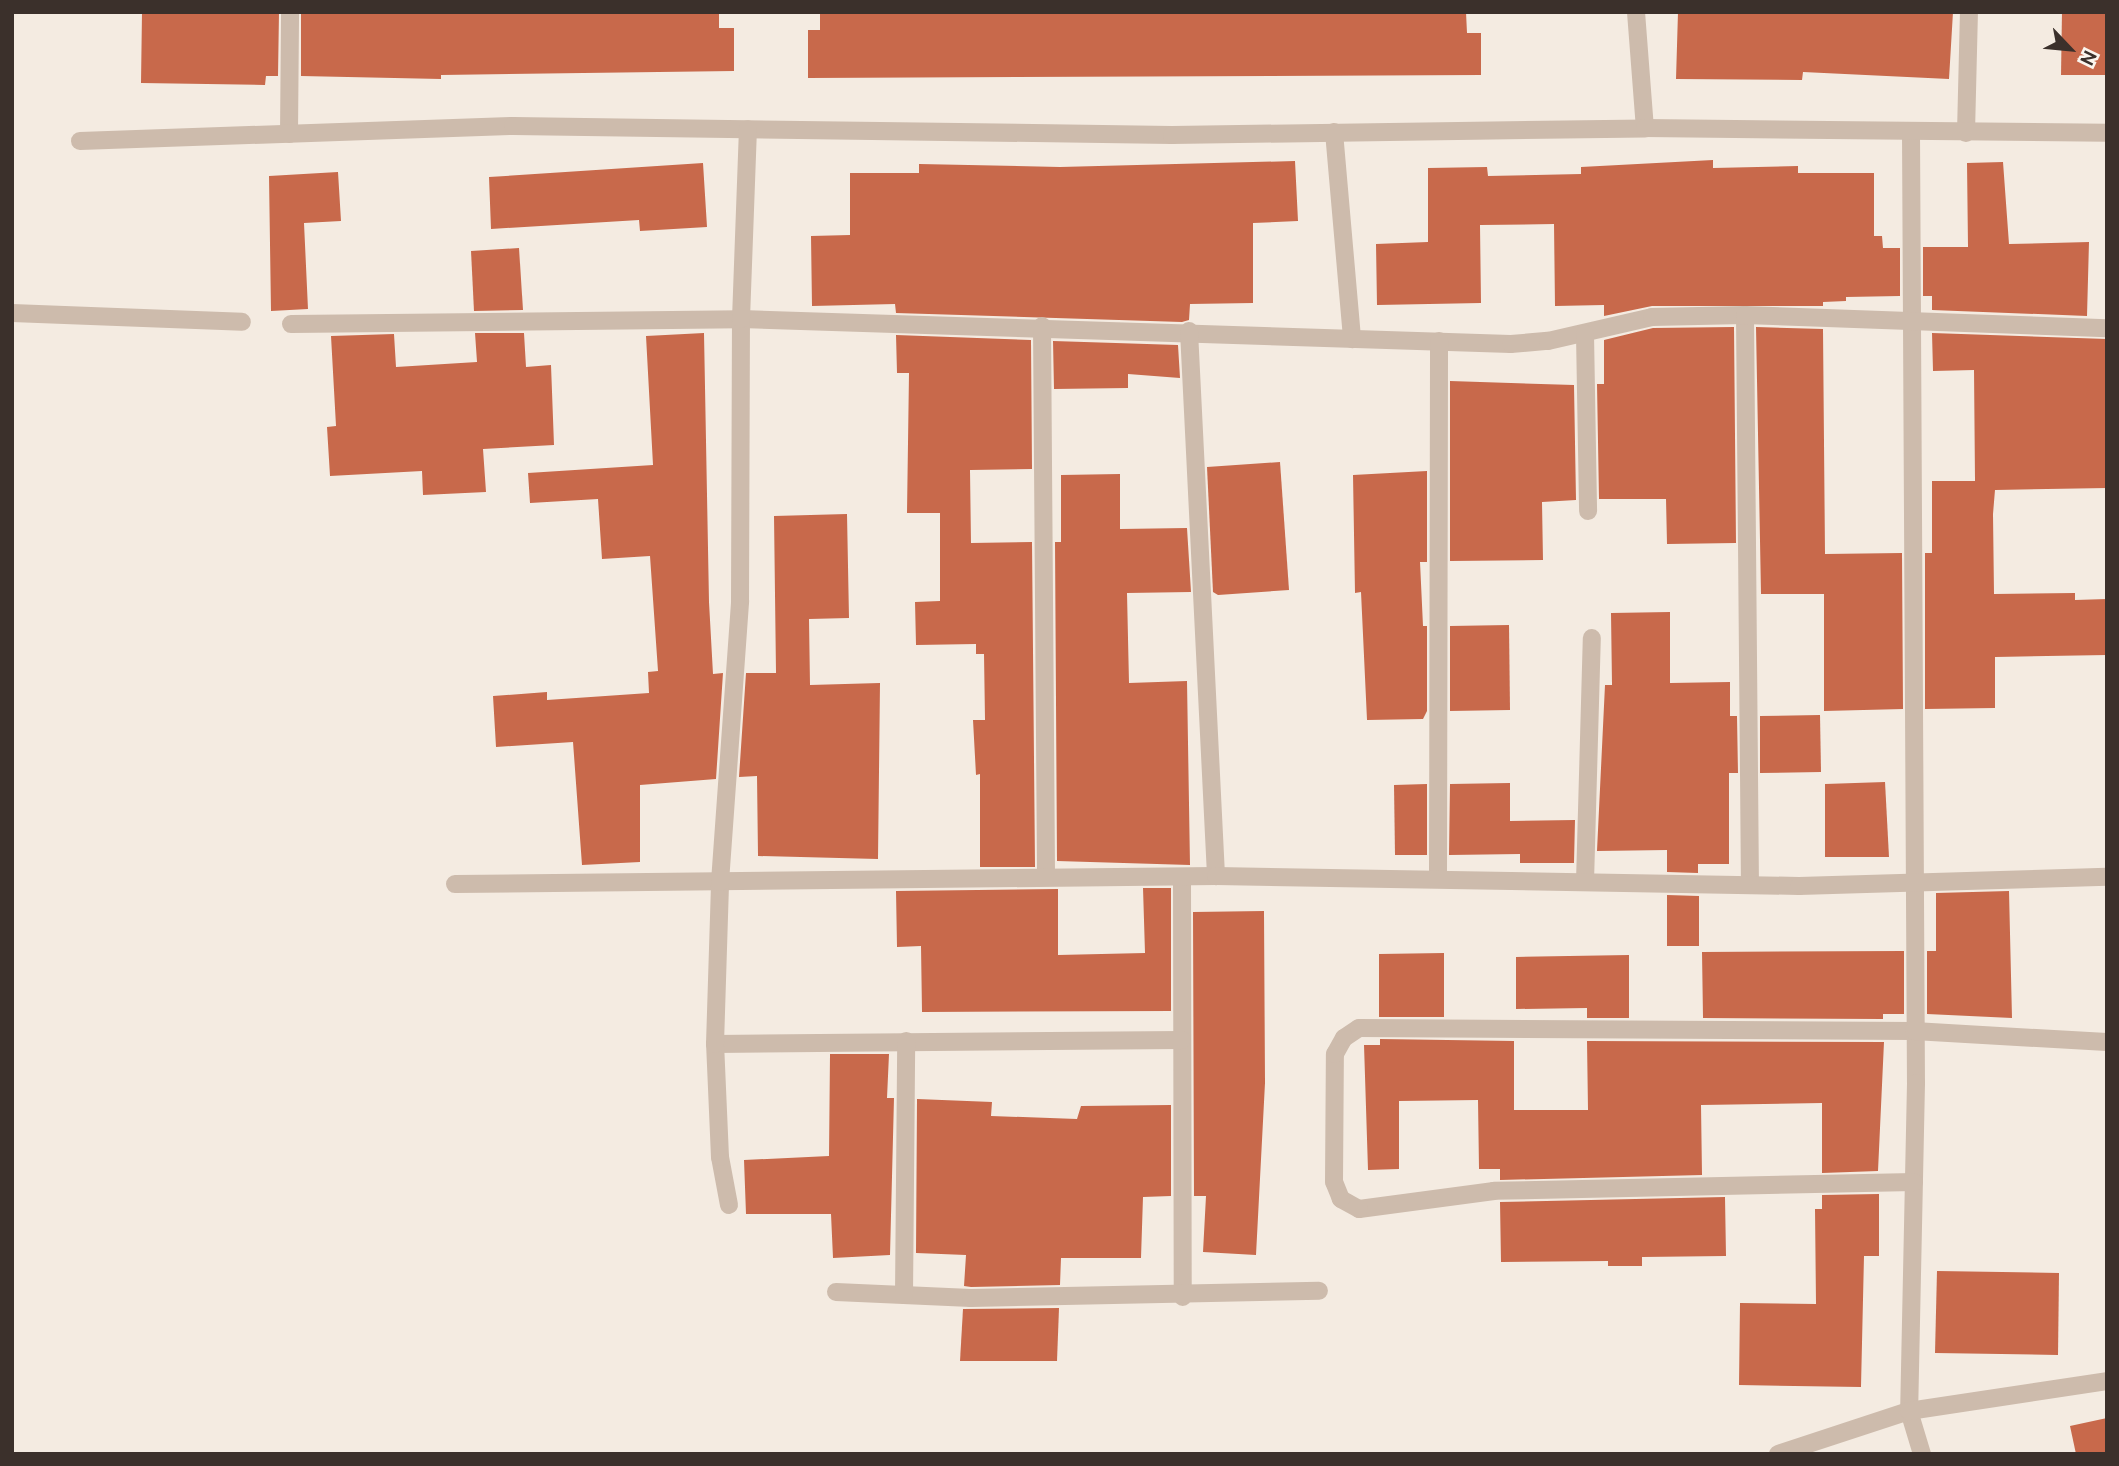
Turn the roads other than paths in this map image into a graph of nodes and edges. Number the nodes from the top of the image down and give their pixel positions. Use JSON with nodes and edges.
{"nodes":[{"id":1,"x":290,"y":12,"type":"edge"},
{"id":2,"x":1636,"y":12,"type":"edge"},
{"id":3,"x":1969,"y":12,"type":"edge"},
{"id":4,"x":1645,"y":128,"type":"junction"},
{"id":5,"x":748,"y":129,"type":"junction"},
{"id":6,"x":1334,"y":132,"type":"junction"},
{"id":7,"x":1911,"y":133,"type":"junction"},
{"id":8,"x":1966,"y":133,"type":"junction"},
{"id":9,"x":2107,"y":133,"type":"edge"},
{"id":10,"x":289,"y":134,"type":"junction"},
{"id":11,"x":80,"y":141,"type":"dead end"},
{"id":12,"x":12,"y":313,"type":"edge"},
{"id":13,"x":1745,"y":315,"type":"junction"},
{"id":14,"x":741,"y":320,"type":"junction"},
{"id":15,"x":1909,"y":321,"type":"junction"},
{"id":16,"x":242,"y":322,"type":"dead end"},
{"id":17,"x":291,"y":324,"type":"dead end"},
{"id":18,"x":1042,"y":326,"type":"junction"},
{"id":19,"x":2107,"y":328,"type":"edge"},
{"id":20,"x":1189,"y":331,"type":"junction"},
{"id":21,"x":1585,"y":334,"type":"junction"},
{"id":22,"x":1352,"y":339,"type":"junction"},
{"id":23,"x":1438,"y":341,"type":"junction"},
{"id":24,"x":1588,"y":510,"type":"dead end"},
{"id":25,"x":1592,"y":638,"type":"dead end"},
{"id":26,"x":1216,"y":876,"type":"junction"},
{"id":27,"x":1046,"y":877,"type":"junction"},
{"id":28,"x":1182,"y":877,"type":"junction"},
{"id":29,"x":2107,"y":877,"type":"edge"},
{"id":30,"x":1438,"y":879,"type":"junction"},
{"id":31,"x":720,"y":882,"type":"junction"},
{"id":32,"x":1585,"y":882,"type":"junction"},
{"id":33,"x":1916,"y":882,"type":"junction"},
{"id":34,"x":455,"y":884,"type":"dead end"},
{"id":35,"x":1750,"y":886,"type":"junction"},
{"id":36,"x":1914,"y":1031,"type":"junction"},
{"id":37,"x":1182,"y":1040,"type":"junction"},
{"id":38,"x":906,"y":1041,"type":"junction"},
{"id":39,"x":2107,"y":1042,"type":"edge"},
{"id":40,"x":715,"y":1044,"type":"junction"},
{"id":41,"x":1914,"y":1182,"type":"junction"},
{"id":42,"x":729,"y":1205,"type":"dead end"},
{"id":43,"x":1319,"y":1291,"type":"dead end"},
{"id":44,"x":836,"y":1292,"type":"dead end"},
{"id":45,"x":904,"y":1295,"type":"junction"},
{"id":46,"x":1183,"y":1297,"type":"junction"},
{"id":47,"x":2107,"y":1381,"type":"edge"},
{"id":48,"x":1909,"y":1411,"type":"junction"},
{"id":49,"x":1778,"y":1454,"type":"edge"},
{"id":50,"x":1922,"y":1454,"type":"edge"}],
"edges":[{"from":1,"to":10,"type":"street"},
{"from":2,"to":4,"type":"street"},
{"from":3,"to":8,"type":"street"},
{"from":4,"to":6,"type":"street"},
{"from":4,"to":7,"type":"street"},
{"from":5,"to":6,"type":"street"},
{"from":5,"to":10,"type":"street"},
{"from":5,"to":14,"type":"street"},
{"from":6,"to":22,"type":"street"},
{"from":7,"to":8,"type":"street"},
{"from":7,"to":15,"type":"street"},
{"from":8,"to":9,"type":"street"},
{"from":10,"to":11,"type":"street"},
{"from":12,"to":16,"type":"street"},
{"from":13,"to":15,"type":"street"},
{"from":13,"to":21,"type":"street"},
{"from":13,"to":35,"type":"street"},
{"from":14,"to":17,"type":"street"},
{"from":14,"to":18,"type":"street"},
{"from":14,"to":31,"type":"street"},
{"from":15,"to":19,"type":"street"},
{"from":15,"to":33,"type":"street"},
{"from":18,"to":20,"type":"street"},
{"from":18,"to":27,"type":"street"},
{"from":20,"to":22,"type":"street"},
{"from":20,"to":26,"type":"street"},
{"from":21,"to":23,"type":"street"},
{"from":21,"to":24,"type":"street"},
{"from":22,"to":23,"type":"street"},
{"from":23,"to":30,"type":"street"},
{"from":25,"to":32,"type":"street"},
{"from":26,"to":28,"type":"street"},
{"from":26,"to":30,"type":"street"},
{"from":27,"to":28,"type":"street"},
{"from":27,"to":31,"type":"street"},
{"from":28,"to":37,"type":"street"},
{"from":29,"to":33,"type":"street"},
{"from":30,"to":32,"type":"street"},
{"from":31,"to":34,"type":"street"},
{"from":31,"to":40,"type":"street"},
{"from":32,"to":35,"type":"street"},
{"from":33,"to":35,"type":"street"},
{"from":33,"to":36,"type":"street"},
{"from":36,"to":39,"type":"street"},
{"from":36,"to":41,"type":"street"},
{"from":36,"to":41,"type":"street"},
{"from":37,"to":38,"type":"street"},
{"from":37,"to":46,"type":"street"},
{"from":38,"to":40,"type":"street"},
{"from":38,"to":45,"type":"street"},
{"from":40,"to":42,"type":"street"},
{"from":41,"to":48,"type":"street"},
{"from":43,"to":46,"type":"street"},
{"from":44,"to":45,"type":"street"},
{"from":45,"to":46,"type":"street"},
{"from":47,"to":48,"type":"street"},
{"from":48,"to":49,"type":"street"},
{"from":48,"to":50,"type":"street"}]}
